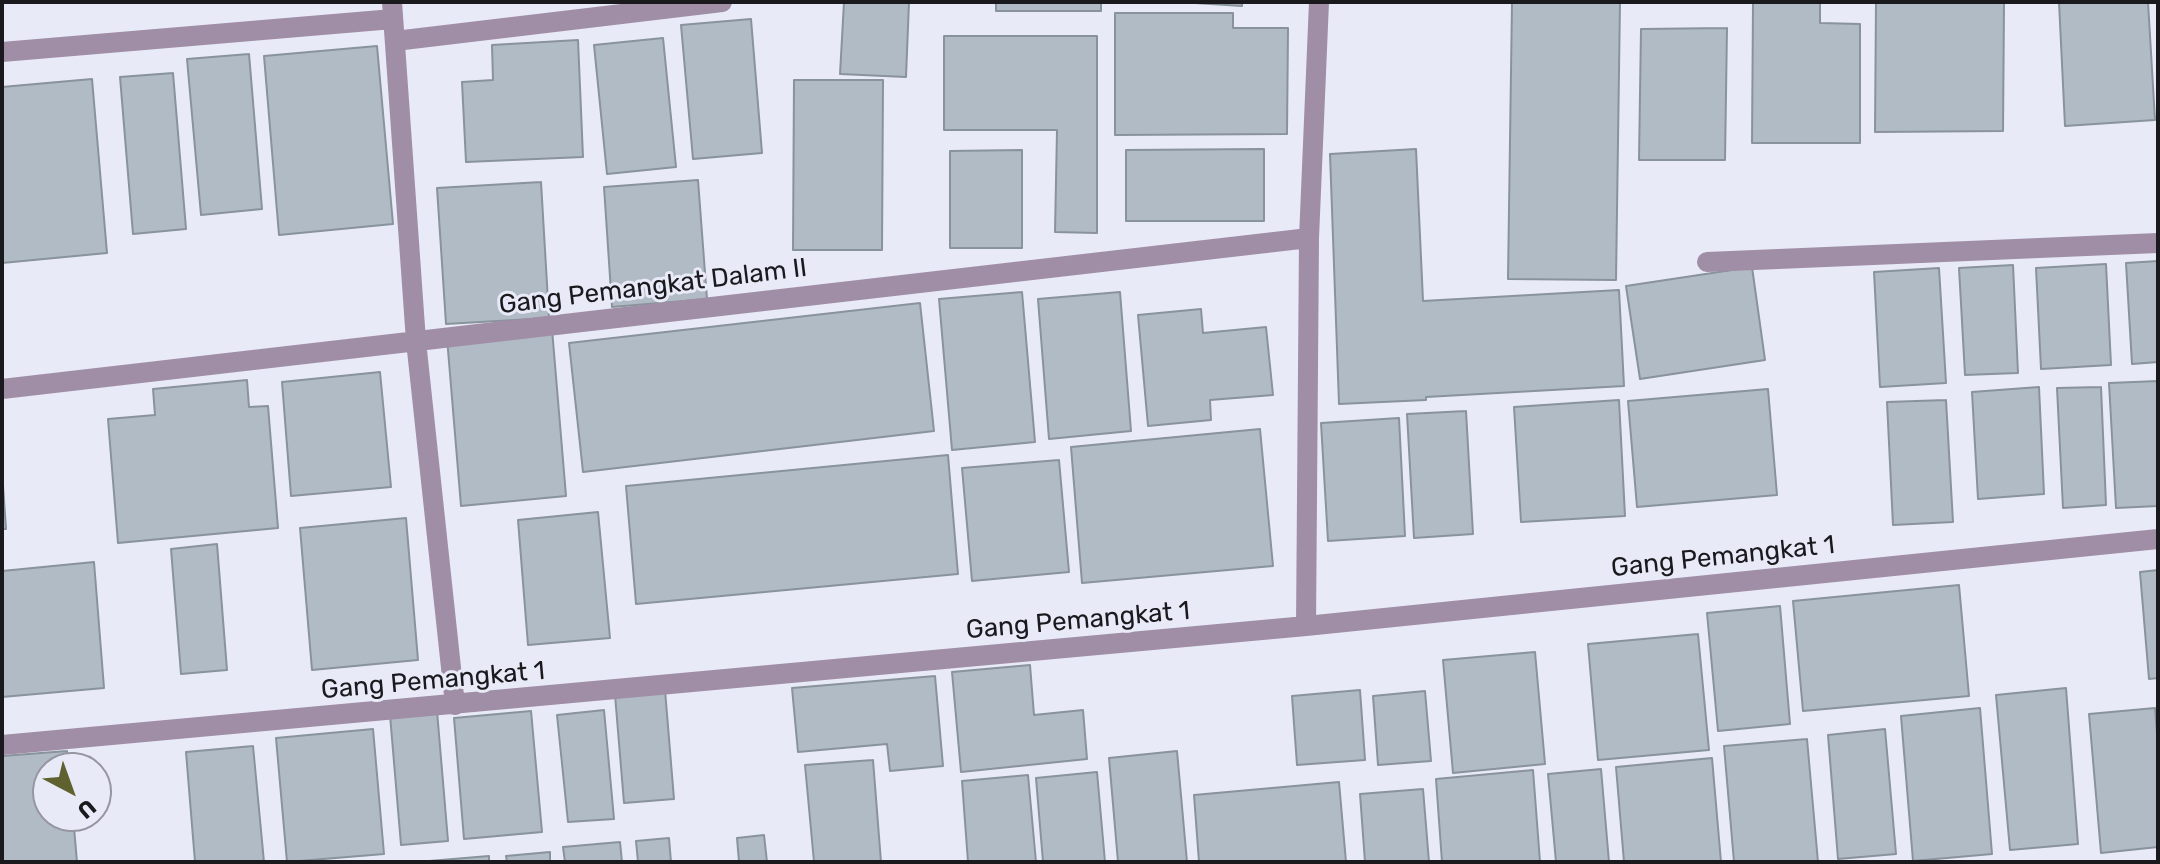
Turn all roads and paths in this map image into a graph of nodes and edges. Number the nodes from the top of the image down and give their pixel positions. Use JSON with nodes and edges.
{"nodes":[{"id":1,"x":722,"y":2,"type":"edge"},
{"id":2,"x":1319,"y":2,"type":"edge"},
{"id":3,"x":393,"y":11,"type":"edge"},
{"id":4,"x":395,"y":41,"type":"junction"},
{"id":5,"x":2,"y":52,"type":"edge"},
{"id":6,"x":1309,"y":238,"type":"junction"},
{"id":7,"x":2158,"y":243,"type":"edge"},
{"id":8,"x":1707,"y":262,"type":"dead end"},
{"id":9,"x":416,"y":341,"type":"junction"},
{"id":10,"x":2,"y":389,"type":"edge"},
{"id":11,"x":2158,"y":539,"type":"edge"},
{"id":12,"x":1306,"y":626,"type":"junction"},
{"id":13,"x":455,"y":705,"type":"junction"},
{"id":14,"x":2,"y":745,"type":"edge"}],
"edges":[{"from":1,"to":4,"type":"street"},
{"from":2,"to":6,"type":"street"},
{"from":3,"to":4,"type":"street"},
{"from":3,"to":5,"type":"street"},
{"from":4,"to":9,"type":"street"},
{"from":6,"to":9,"type":"street","name":"Gang Pemangkat Dalam II"},
{"from":6,"to":12,"type":"street"},
{"from":7,"to":8,"type":"street"},
{"from":9,"to":10,"type":"street","name":"Gang Pemangkat Dalam II"},
{"from":9,"to":13,"type":"street"},
{"from":11,"to":12,"type":"street","name":"Gang Pemangkat 1"},
{"from":12,"to":13,"type":"street","name":"Gang Pemangkat 1"},
{"from":13,"to":14,"type":"street","name":"Gang Pemangkat 1"}]}
